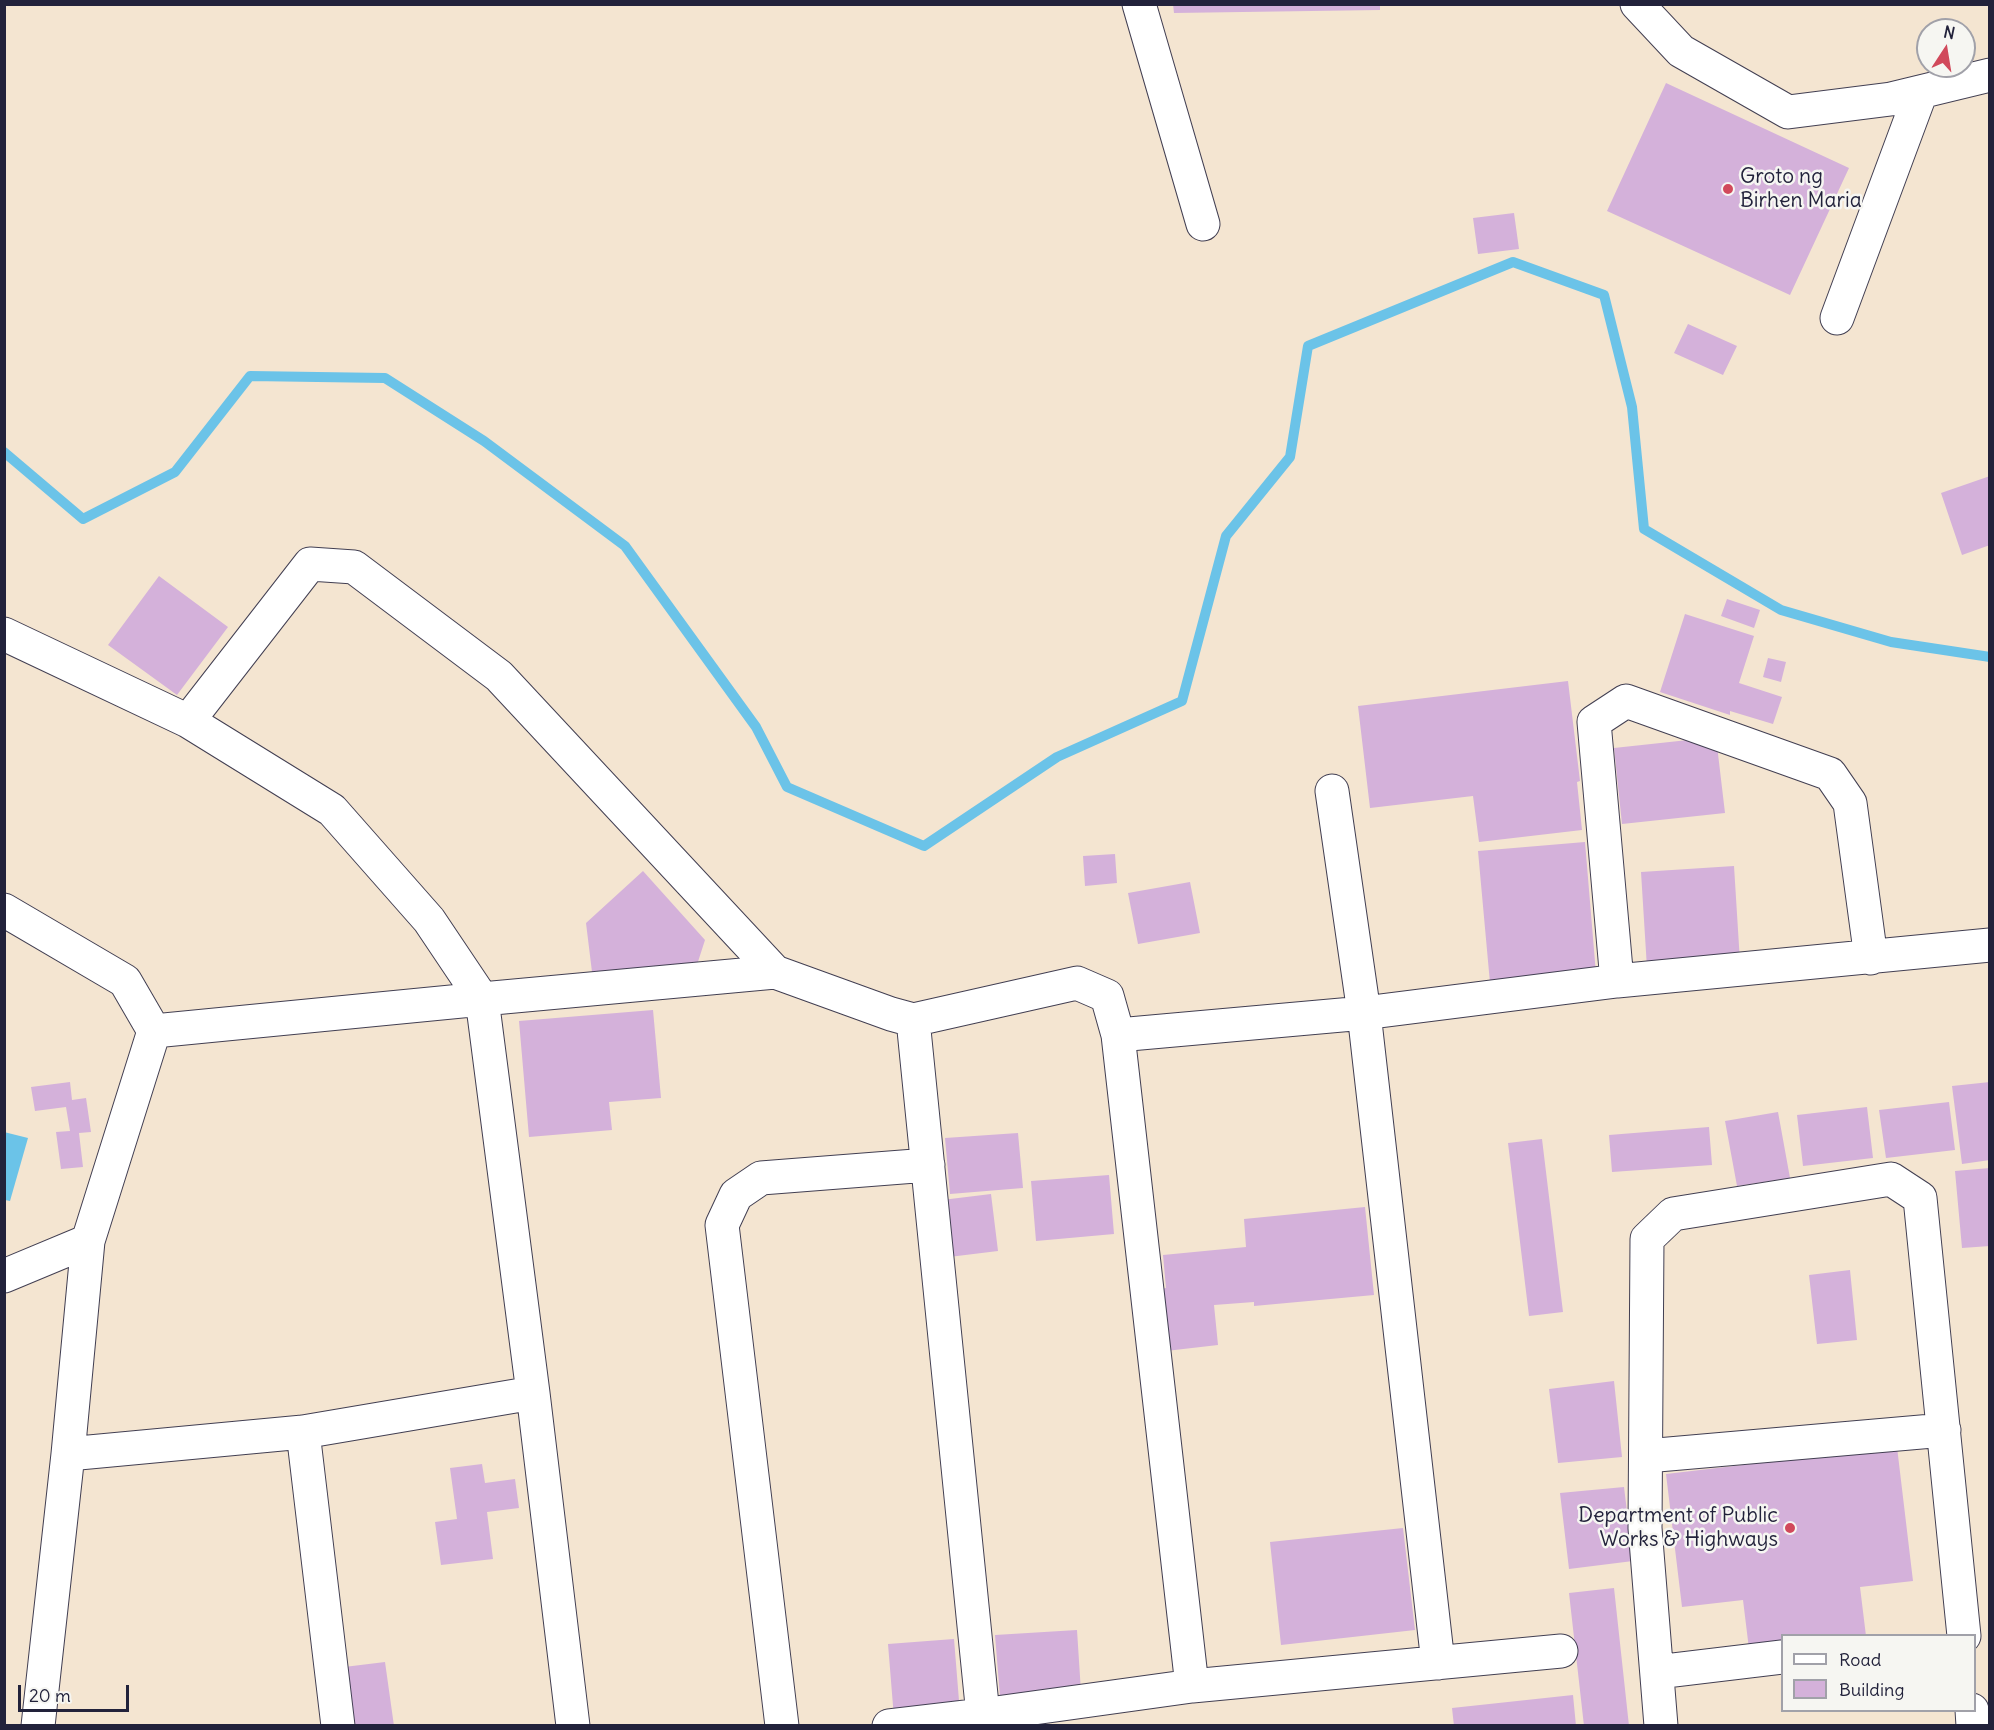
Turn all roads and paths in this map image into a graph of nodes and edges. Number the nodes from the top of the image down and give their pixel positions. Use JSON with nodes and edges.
{"nodes":[{"id":1,"x":1138,"y":4,"type":"edge"},
{"id":2,"x":1637,"y":4,"type":"edge"},
{"id":3,"x":1989,"y":75,"type":"edge"},
{"id":4,"x":1921,"y":92,"type":"junction"},
{"id":5,"x":1203,"y":224,"type":"dead end"},
{"id":6,"x":1837,"y":318,"type":"dead end"},
{"id":7,"x":4,"y":634,"type":"edge"},
{"id":8,"x":188,"y":721,"type":"junction"},
{"id":9,"x":1332,"y":791,"type":"dead end"},
{"id":10,"x":4,"y":910,"type":"edge"},
{"id":11,"x":1989,"y":945,"type":"edge"},
{"id":12,"x":1871,"y":958,"type":"junction"},
{"id":13,"x":775,"y":972,"type":"junction"},
{"id":14,"x":1617,"y":981,"type":"junction"},
{"id":15,"x":482,"y":999,"type":"junction"},
{"id":16,"x":1364,"y":1013,"type":"junction"},
{"id":17,"x":913,"y":1020,"type":"junction"},
{"id":18,"x":154,"y":1031,"type":"junction"},
{"id":19,"x":1118,"y":1035,"type":"junction"},
{"id":20,"x":928,"y":1165,"type":"junction"},
{"id":21,"x":88,"y":1241,"type":"junction"},
{"id":22,"x":4,"y":1275,"type":"edge"},
{"id":23,"x":533,"y":1393,"type":"junction"},
{"id":24,"x":1944,"y":1430,"type":"junction"},
{"id":25,"x":303,"y":1432,"type":"junction"},
{"id":26,"x":68,"y":1454,"type":"junction"},
{"id":27,"x":1646,"y":1456,"type":"junction"},
{"id":28,"x":1963,"y":1634,"type":"edge"},
{"id":29,"x":1561,"y":1651,"type":"dead end"},
{"id":30,"x":1781,"y":1657,"type":"edge"},
{"id":31,"x":1438,"y":1663,"type":"junction"},
{"id":32,"x":1657,"y":1672,"type":"junction"},
{"id":33,"x":1192,"y":1686,"type":"junction"},
{"id":34,"x":983,"y":1715,"type":"junction"},
{"id":35,"x":38,"y":1725,"type":"edge"},
{"id":36,"x":338,"y":1725,"type":"edge"},
{"id":37,"x":573,"y":1725,"type":"edge"},
{"id":38,"x":782,"y":1725,"type":"edge"},
{"id":39,"x":889,"y":1725,"type":"edge"},
{"id":40,"x":1661,"y":1725,"type":"edge"}],
"edges":[{"from":1,"to":5,"type":"street"},
{"from":2,"to":4,"type":"street"},
{"from":3,"to":4,"type":"street"},
{"from":4,"to":6,"type":"street"},
{"from":7,"to":8,"type":"street"},
{"from":8,"to":13,"type":"street"},
{"from":8,"to":15,"type":"street"},
{"from":9,"to":16,"type":"street"},
{"from":10,"to":18,"type":"street"},
{"from":11,"to":12,"type":"street"},
{"from":12,"to":14,"type":"street"},
{"from":12,"to":14,"type":"street"},
{"from":13,"to":15,"type":"street"},
{"from":13,"to":17,"type":"street"},
{"from":14,"to":16,"type":"street"},
{"from":15,"to":18,"type":"street"},
{"from":15,"to":23,"type":"street"},
{"from":16,"to":19,"type":"street"},
{"from":16,"to":31,"type":"street"},
{"from":17,"to":19,"type":"street"},
{"from":17,"to":20,"type":"street"},
{"from":18,"to":21,"type":"street"},
{"from":19,"to":33,"type":"street"},
{"from":20,"to":34,"type":"street"},
{"from":20,"to":38,"type":"street"},
{"from":21,"to":22,"type":"street"},
{"from":21,"to":26,"type":"street"},
{"from":23,"to":25,"type":"street"},
{"from":23,"to":37,"type":"street"},
{"from":24,"to":27,"type":"street"},
{"from":24,"to":27,"type":"street"},
{"from":24,"to":28,"type":"street"},
{"from":25,"to":26,"type":"street"},
{"from":25,"to":36,"type":"street"},
{"from":26,"to":35,"type":"street"},
{"from":27,"to":32,"type":"street"},
{"from":29,"to":31,"type":"street"},
{"from":30,"to":32,"type":"street"},
{"from":31,"to":33,"type":"street"},
{"from":32,"to":40,"type":"street"},
{"from":33,"to":34,"type":"street"},
{"from":34,"to":39,"type":"street"}]}
